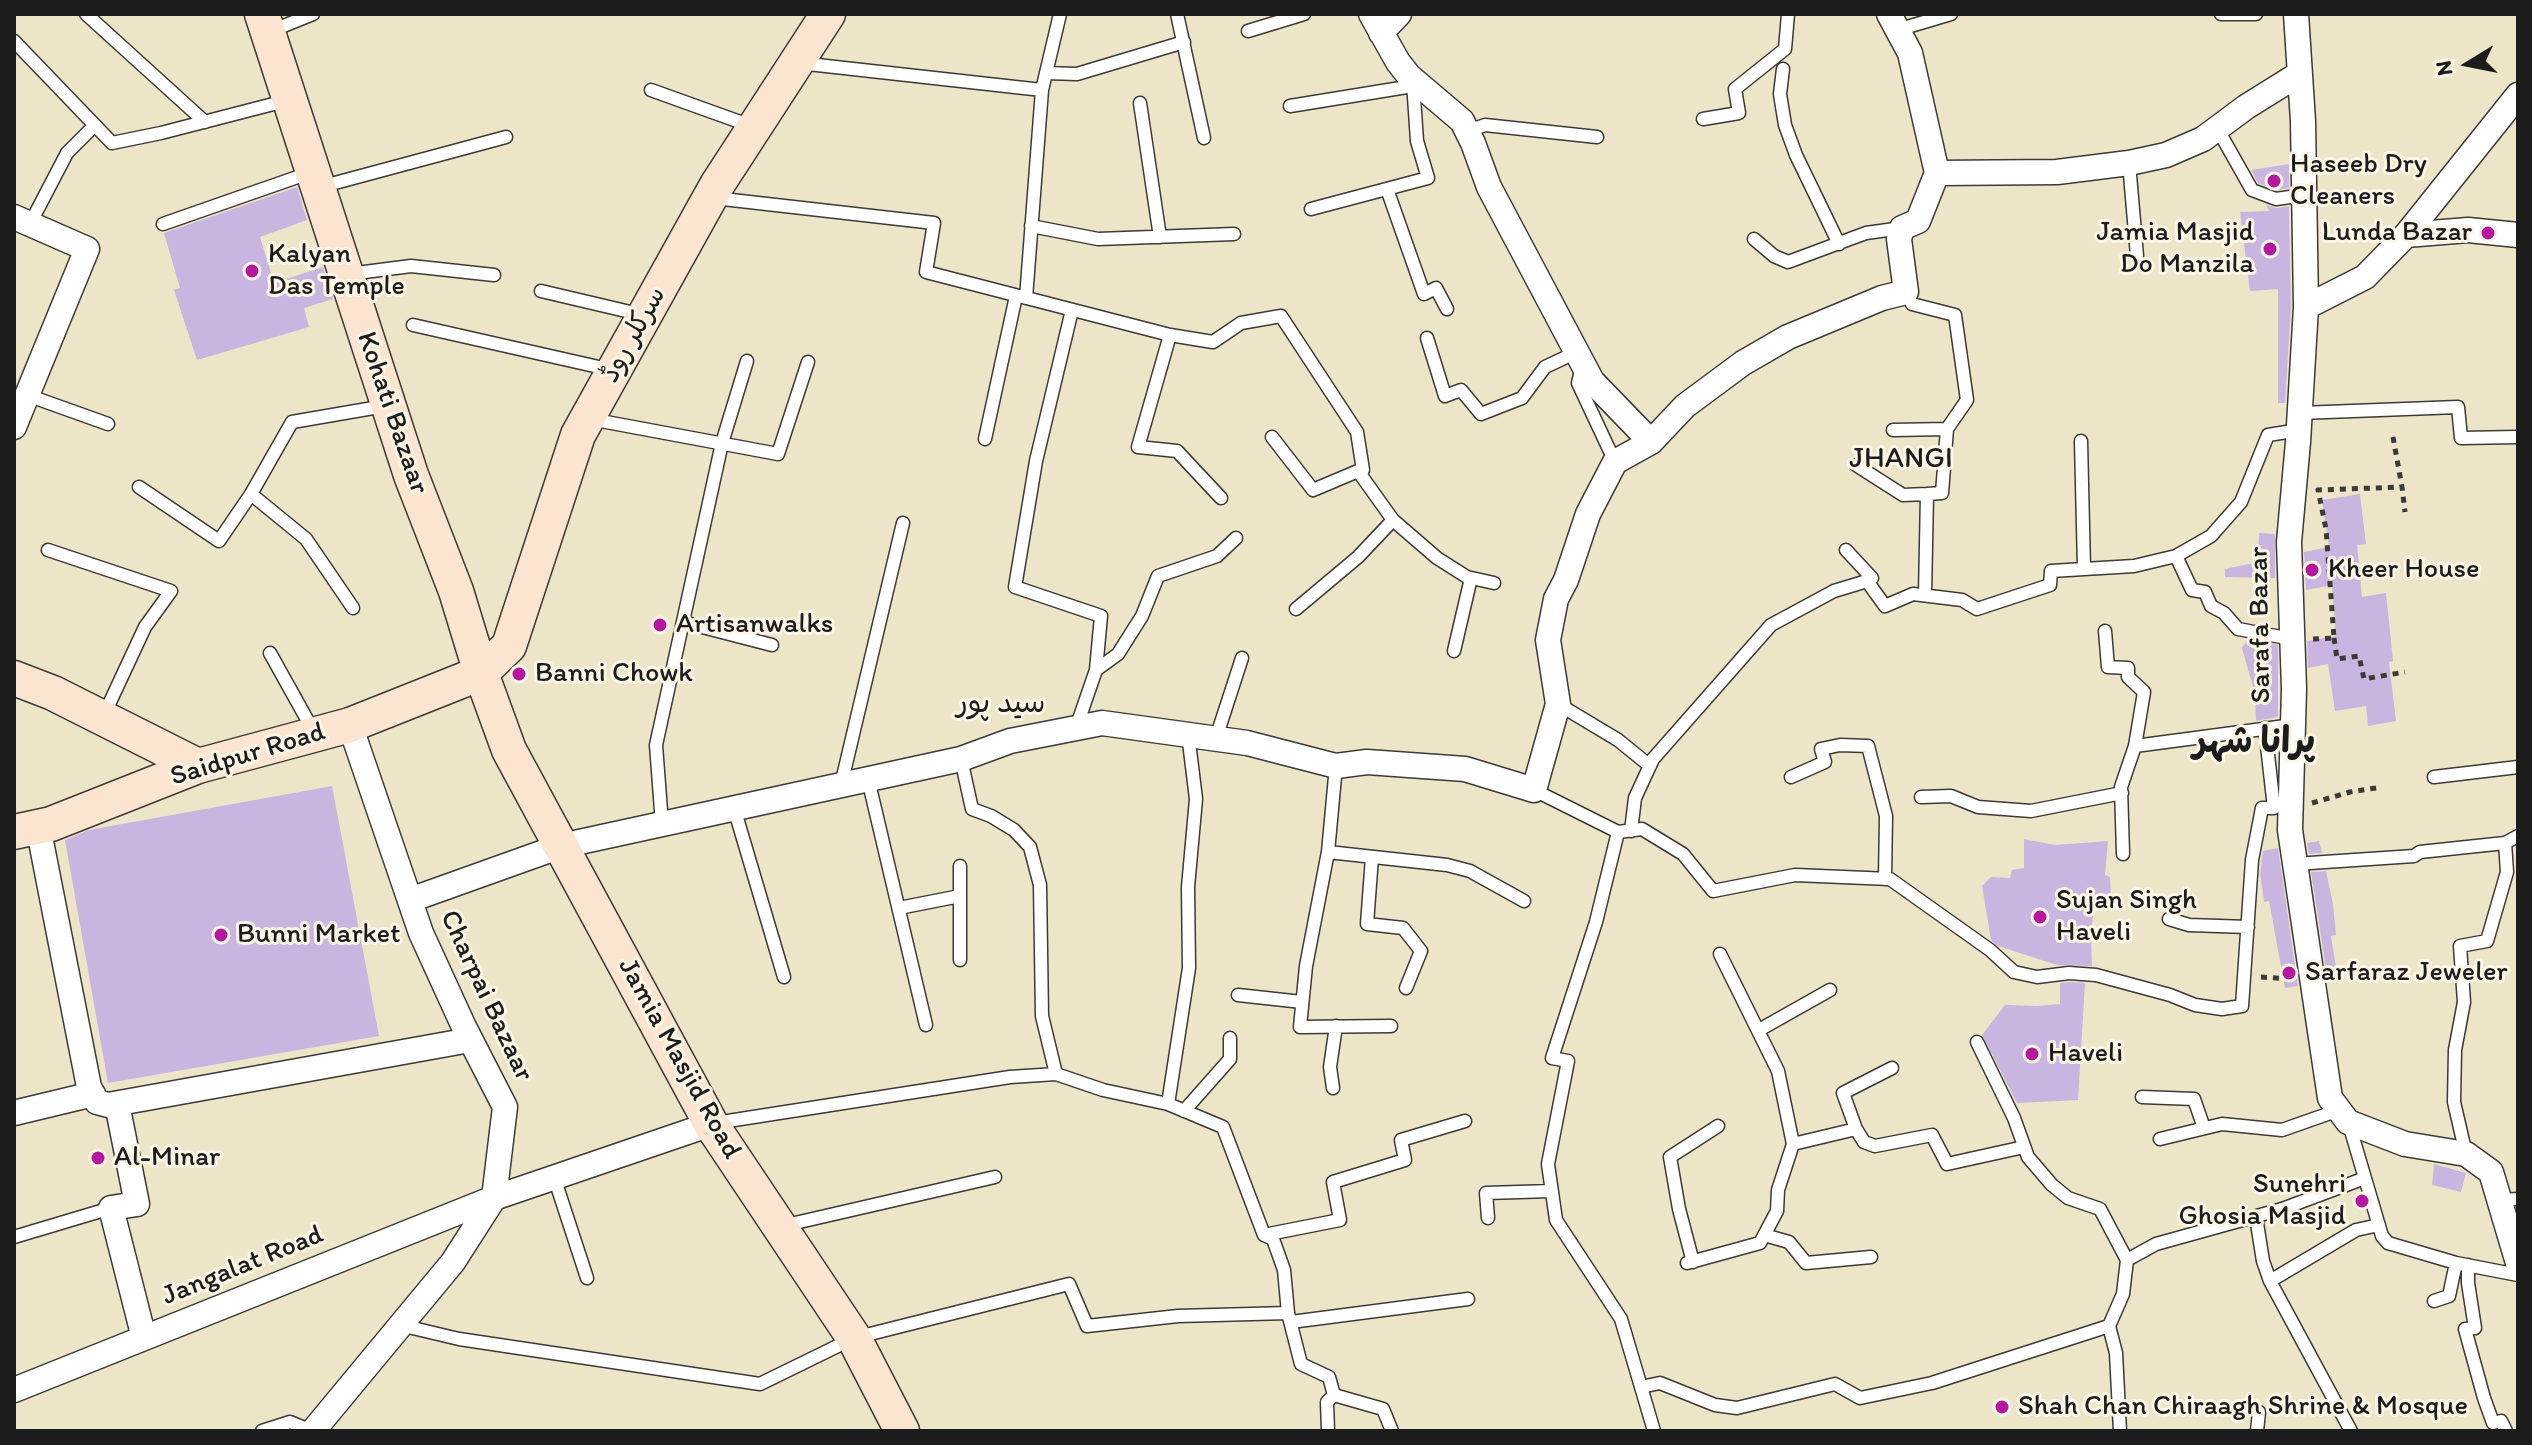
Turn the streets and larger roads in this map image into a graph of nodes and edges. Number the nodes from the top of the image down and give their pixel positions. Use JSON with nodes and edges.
{"nodes":[{"id":1,"x":827,"y":14,"type":"edge"},
{"id":2,"x":1399,"y":14,"type":"edge"},
{"id":3,"x":2296,"y":14,"type":"edge"},
{"id":4,"x":1893,"y":22,"type":"edge"},
{"id":5,"x":264,"y":23,"type":"edge"},
{"id":6,"x":1376,"y":23,"type":"edge"},
{"id":7,"x":2299,"y":74,"type":"junction"},
{"id":8,"x":2518,"y":95,"type":"edge"},
{"id":9,"x":1937,"y":173,"type":"junction"},
{"id":10,"x":22,"y":220,"type":"edge"},
{"id":11,"x":2406,"y":235,"type":"junction"},
{"id":12,"x":2518,"y":235,"type":"edge"},
{"id":13,"x":2306,"y":307,"type":"junction"},
{"id":14,"x":14,"y":427,"type":"edge"},
{"id":15,"x":1651,"y":442,"type":"junction"},
{"id":16,"x":481,"y":673,"type":"junction"},
{"id":17,"x":14,"y":678,"type":"edge"},
{"id":18,"x":350,"y":725,"type":"junction"},
{"id":19,"x":198,"y":766,"type":"junction"},
{"id":20,"x":34,"y":827,"type":"edge"},
{"id":21,"x":561,"y":846,"type":"junction"},
{"id":22,"x":410,"y":900,"type":"junction"},
{"id":23,"x":467,"y":1034,"type":"junction"},
{"id":24,"x":93,"y":1094,"type":"junction"},
{"id":25,"x":117,"y":1104,"type":"junction"},
{"id":26,"x":14,"y":1113,"type":"edge"},
{"id":27,"x":711,"y":1124,"type":"junction"},
{"id":28,"x":494,"y":1198,"type":"junction"},
{"id":29,"x":2509,"y":1200,"type":"edge"},
{"id":30,"x":2518,"y":1263,"type":"edge"},
{"id":31,"x":144,"y":1338,"type":"junction"},
{"id":32,"x":14,"y":1390,"type":"edge"},
{"id":33,"x":312,"y":1431,"type":"edge"},
{"id":34,"x":902,"y":1431,"type":"edge"}],
"edges":[{"from":1,"to":16,"type":"street","name":"سرکلر روڈ"},
{"from":2,"to":6,"type":"street"},
{"from":3,"to":7,"type":"street","name":"Sarafa Bazar"},
{"from":4,"to":9,"type":"street"},
{"from":5,"to":16,"type":"street","name":"Kohati Bazaar"},
{"from":6,"to":15,"type":"street"},
{"from":7,"to":9,"type":"street"},
{"from":7,"to":13,"type":"street","name":"Sarafa Bazar"},
{"from":8,"to":11,"type":"street"},
{"from":9,"to":15,"type":"street"},
{"from":10,"to":14,"type":"street"},
{"from":11,"to":12,"type":"street"},
{"from":11,"to":13,"type":"street"},
{"from":13,"to":29,"type":"street","name":"Sarafa Bazar"},
{"from":15,"to":21,"type":"street"},
{"from":16,"to":18,"type":"street","name":"Saidpur Road"},
{"from":16,"to":21,"type":"street","name":"Jamia Masjid Road"},
{"from":17,"to":19,"type":"street"},
{"from":18,"to":19,"type":"street","name":"Saidpur Road"},
{"from":18,"to":22,"type":"street","name":"Charpai Bazaar"},
{"from":19,"to":20,"type":"street","name":"Saidpur Road"},
{"from":20,"to":23,"type":"street"},
{"from":20,"to":24,"type":"street"},
{"from":21,"to":22,"type":"street"},
{"from":21,"to":27,"type":"street","name":"Jamia Masjid Road"},
{"from":22,"to":23,"type":"street","name":"Charpai Bazaar"},
{"from":23,"to":25,"type":"street"},
{"from":23,"to":28,"type":"street","name":"Charpai Bazaar"},
{"from":24,"to":25,"type":"street"},
{"from":24,"to":26,"type":"street"},
{"from":25,"to":31,"type":"street"},
{"from":27,"to":28,"type":"street","name":"Jangalat Road"},
{"from":27,"to":34,"type":"street","name":"Jamia Masjid Road"},
{"from":28,"to":31,"type":"street","name":"Jangalat Road"},
{"from":28,"to":33,"type":"street","name":"Charpai Bazaar"},
{"from":29,"to":30,"type":"street"},
{"from":31,"to":32,"type":"street","name":"Jangalat Road"}]}
